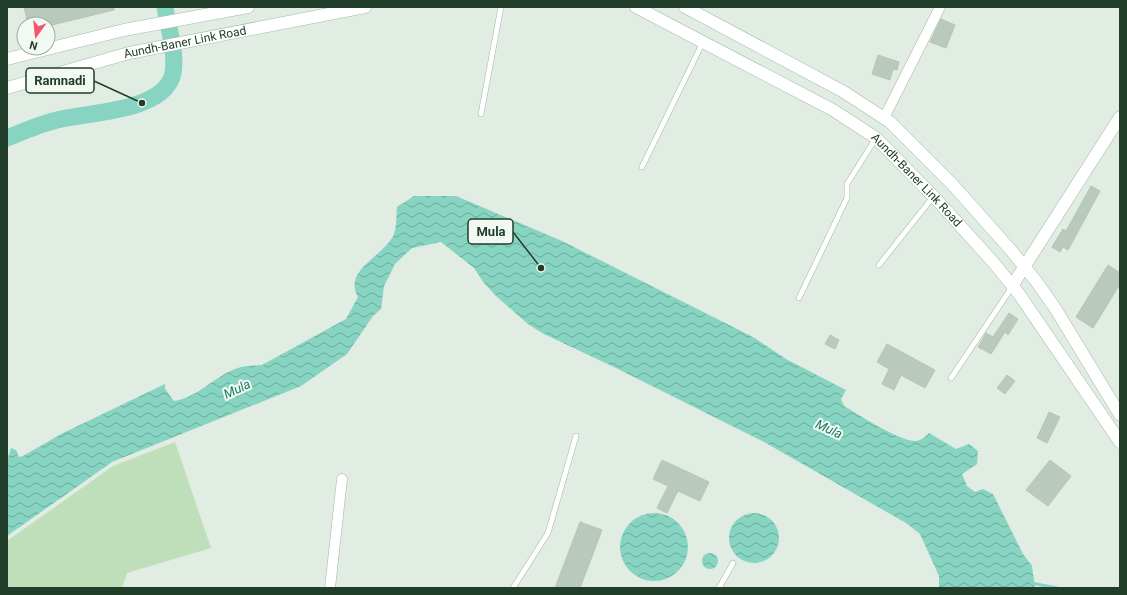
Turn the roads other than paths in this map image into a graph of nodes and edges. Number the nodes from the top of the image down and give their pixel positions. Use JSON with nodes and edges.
{"nodes":[{"id":1,"x":248,"y":7,"type":"edge"},
{"id":2,"x":365,"y":7,"type":"edge"},
{"id":3,"x":501,"y":7,"type":"edge"},
{"id":4,"x":636,"y":7,"type":"edge"},
{"id":5,"x":685,"y":7,"type":"edge"},
{"id":6,"x":940,"y":7,"type":"edge"},
{"id":7,"x":703,"y":41,"type":"junction"},
{"id":8,"x":7,"y":59,"type":"edge"},
{"id":9,"x":7,"y":88,"type":"edge"},
{"id":10,"x":481,"y":114,"type":"dead end"},
{"id":11,"x":1120,"y":117,"type":"edge"},
{"id":12,"x":884,"y":118,"type":"junction"},
{"id":13,"x":876,"y":138,"type":"junction"},
{"id":14,"x":642,"y":167,"type":"dead end"},
{"id":15,"x":934,"y":197,"type":"junction"},
{"id":16,"x":879,"y":265,"type":"dead end"},
{"id":17,"x":1024,"y":267,"type":"junction"},
{"id":18,"x":1012,"y":286,"type":"junction"},
{"id":19,"x":799,"y":298,"type":"dead end"},
{"id":20,"x":951,"y":378,"type":"dead end"},
{"id":21,"x":1120,"y":415,"type":"edge"},
{"id":22,"x":576,"y":436,"type":"dead end"},
{"id":23,"x":1120,"y":442,"type":"edge"},
{"id":24,"x":342,"y":479,"type":"dead end"},
{"id":25,"x":733,"y":563,"type":"dead end"},
{"id":26,"x":330,"y":588,"type":"edge"},
{"id":27,"x":513,"y":588,"type":"edge"},
{"id":28,"x":719,"y":588,"type":"edge"}],
"edges":[{"from":1,"to":8,"type":"main road","name":"Aundh-Baner Link Road"},
{"from":2,"to":9,"type":"main road","name":"Aundh-Baner Link Road"},
{"from":3,"to":10,"type":"lane"},
{"from":4,"to":7,"type":"main road","name":"Aundh-Baner Link Road"},
{"from":5,"to":12,"type":"main road","name":"Aundh-Baner Link Road"},
{"from":6,"to":12,"type":"street"},
{"from":7,"to":13,"type":"main road","name":"Aundh-Baner Link Road"},
{"from":7,"to":14,"type":"lane"},
{"from":11,"to":17,"type":"main road"},
{"from":12,"to":17,"type":"main road","name":"Aundh-Baner Link Road"},
{"from":13,"to":15,"type":"main road","name":"Aundh-Baner Link Road"},
{"from":13,"to":19,"type":"lane"},
{"from":15,"to":16,"type":"lane"},
{"from":15,"to":18,"type":"main road","name":"Aundh-Baner Link Road"},
{"from":17,"to":18,"type":"main road"},
{"from":17,"to":21,"type":"main road","name":"Aundh-Baner Link Road"},
{"from":18,"to":20,"type":"lane"},
{"from":18,"to":23,"type":"main road","name":"Aundh-Baner Link Road"},
{"from":22,"to":27,"type":"lane"},
{"from":24,"to":26,"type":"street"},
{"from":25,"to":28,"type":"lane"}]}
